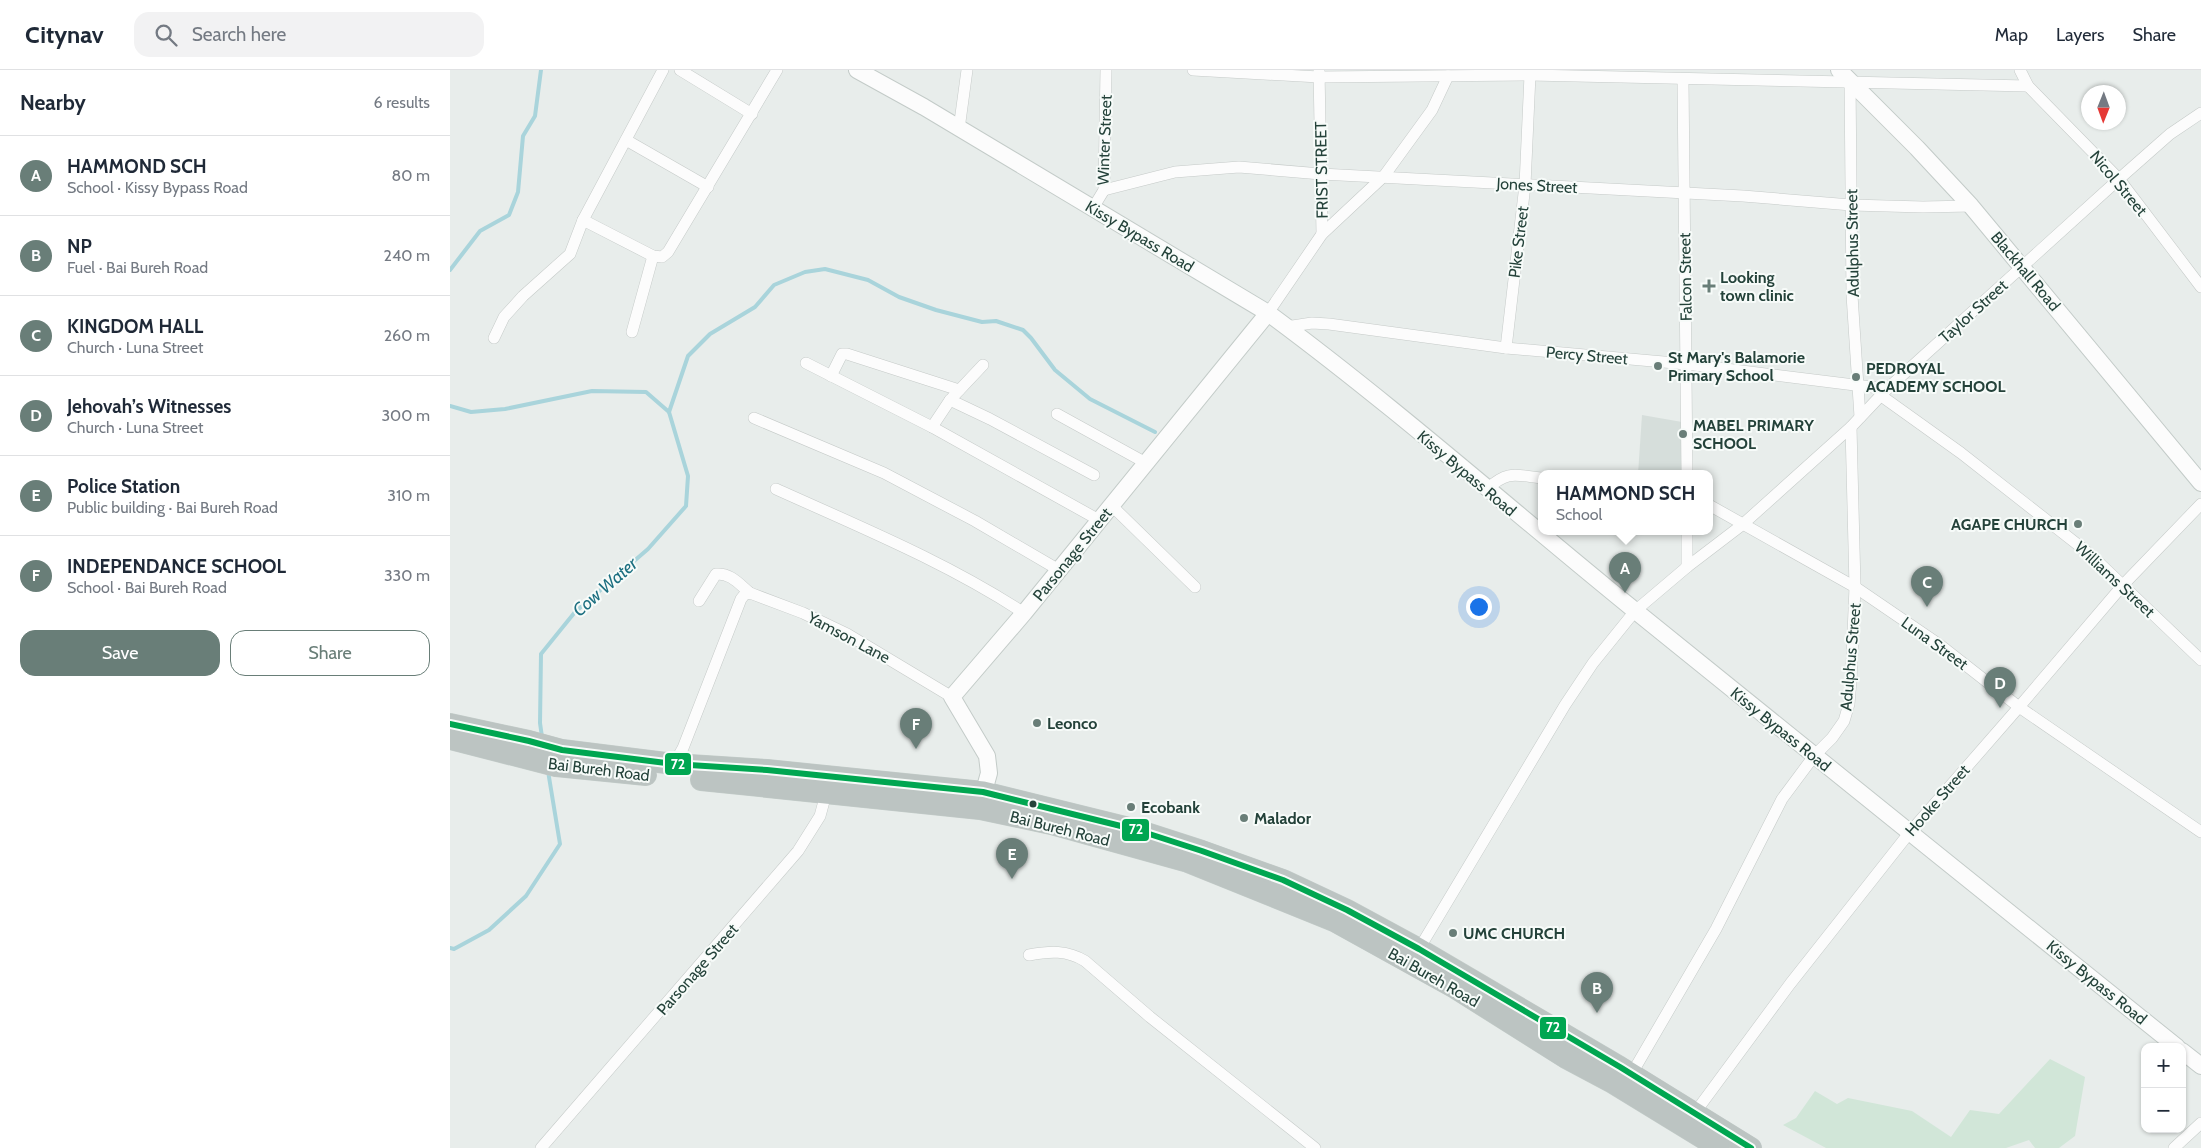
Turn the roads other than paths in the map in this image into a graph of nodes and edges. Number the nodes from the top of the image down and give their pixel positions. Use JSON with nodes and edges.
{"nodes":[{"id":1,"x":663,"y":70,"type":"edge"},
{"id":2,"x":680,"y":70,"type":"edge"},
{"id":3,"x":777,"y":70,"type":"edge"},
{"id":4,"x":968,"y":70,"type":"edge"},
{"id":5,"x":1106,"y":70,"type":"edge"},
{"id":6,"x":1193,"y":70,"type":"edge"},
{"id":7,"x":2020,"y":70,"type":"edge"},
{"id":8,"x":861,"y":71,"type":"edge"},
{"id":9,"x":1319,"y":73,"type":"edge"},
{"id":10,"x":1846,"y":74,"type":"edge"},
{"id":11,"x":1448,"y":76,"type":"junction"},
{"id":12,"x":1530,"y":76,"type":"junction"},
{"id":13,"x":1683,"y":80,"type":"junction"},
{"id":14,"x":2028,"y":86,"type":"junction"},
{"id":15,"x":2201,"y":112,"type":"edge"},
{"id":16,"x":752,"y":114,"type":"junction"},
{"id":17,"x":959,"y":128,"type":"junction"},
{"id":18,"x":626,"y":140,"type":"junction"},
{"id":19,"x":1321,"y":174,"type":"junction"},
{"id":20,"x":1384,"y":176,"type":"junction"},
{"id":21,"x":2119,"y":179,"type":"junction"},
{"id":22,"x":1525,"y":185,"type":"junction"},
{"id":23,"x":708,"y":187,"type":"junction"},
{"id":24,"x":1104,"y":190,"type":"junction"},
{"id":25,"x":1684,"y":192,"type":"junction"},
{"id":26,"x":1851,"y":205,"type":"junction"},
{"id":27,"x":1971,"y":206,"type":"junction"},
{"id":28,"x":1093,"y":208,"type":"junction"},
{"id":29,"x":583,"y":220,"type":"junction"},
{"id":30,"x":1322,"y":234,"type":"junction"},
{"id":31,"x":653,"y":256,"type":"junction"},
{"id":32,"x":2022,"y":266,"type":"junction"},
{"id":33,"x":2201,"y":287,"type":"edge"},
{"id":34,"x":1268,"y":313,"type":"junction"},
{"id":35,"x":1286,"y":327,"type":"junction"},
{"id":36,"x":632,"y":332,"type":"dead end"},
{"id":37,"x":494,"y":338,"type":"dead end"},
{"id":38,"x":1506,"y":348,"type":"junction"},
{"id":39,"x":806,"y":363,"type":"dead end"},
{"id":40,"x":983,"y":364,"type":"dead end"},
{"id":41,"x":1686,"y":364,"type":"junction"},
{"id":42,"x":831,"y":376,"type":"junction"},
{"id":43,"x":1858,"y":385,"type":"junction"},
{"id":44,"x":959,"y":390,"type":"junction"},
{"id":45,"x":1884,"y":392,"type":"junction"},
{"id":46,"x":950,"y":400,"type":"junction"},
{"id":47,"x":1057,"y":414,"type":"dead end"},
{"id":48,"x":1860,"y":417,"type":"junction"},
{"id":49,"x":754,"y":418,"type":"dead end"},
{"id":50,"x":1851,"y":427,"type":"junction"},
{"id":51,"x":932,"y":428,"type":"junction"},
{"id":52,"x":1146,"y":463,"type":"junction"},
{"id":53,"x":1687,"y":470,"type":"edge"},
{"id":54,"x":1094,"y":475,"type":"dead end"},
{"id":55,"x":1538,"y":478,"type":"edge"},
{"id":56,"x":2201,"y":483,"type":"edge"},
{"id":57,"x":776,"y":489,"type":"dead end"},
{"id":58,"x":1487,"y":489,"type":"junction"},
{"id":59,"x":2201,"y":504,"type":"edge"},
{"id":60,"x":1111,"y":505,"type":"junction"},
{"id":61,"x":1713,"y":507,"type":"edge"},
{"id":62,"x":1099,"y":520,"type":"junction"},
{"id":63,"x":1742,"y":525,"type":"junction"},
{"id":64,"x":1538,"y":531,"type":"edge"},
{"id":65,"x":1543,"y":535,"type":"edge"},
{"id":66,"x":1687,"y":535,"type":"edge"},
{"id":67,"x":1687,"y":567,"type":"junction"},
{"id":68,"x":1059,"y":570,"type":"junction"},
{"id":69,"x":2123,"y":585,"type":"junction"},
{"id":70,"x":1195,"y":587,"type":"dead end"},
{"id":71,"x":1856,"y":587,"type":"junction"},
{"id":72,"x":745,"y":596,"type":"junction"},
{"id":73,"x":699,"y":601,"type":"dead end"},
{"id":74,"x":1635,"y":611,"type":"junction"},
{"id":75,"x":1024,"y":613,"type":"junction"},
{"id":76,"x":2201,"y":660,"type":"edge"},
{"id":77,"x":952,"y":697,"type":"junction"},
{"id":78,"x":2019,"y":707,"type":"junction"},
{"id":79,"x":450,"y":724,"type":"edge"},
{"id":80,"x":450,"y":739,"type":"edge"},
{"id":81,"x":527,"y":749,"type":"junction"},
{"id":82,"x":1814,"y":756,"type":"junction"},
{"id":83,"x":559,"y":758,"type":"junction"},
{"id":84,"x":674,"y":764,"type":"junction"},
{"id":85,"x":828,"y":784,"type":"junction"},
{"id":86,"x":981,"y":801,"type":"junction"},
{"id":87,"x":1910,"y":832,"type":"junction"},
{"id":88,"x":2201,"y":832,"type":"edge"},
{"id":89,"x":1419,"y":949,"type":"junction"},
{"id":90,"x":1029,"y":955,"type":"dead end"},
{"id":91,"x":2172,"y":1043,"type":"edge"},
{"id":92,"x":2186,"y":1054,"type":"edge"},
{"id":93,"x":2201,"y":1066,"type":"edge"},
{"id":94,"x":1631,"y":1075,"type":"junction"},
{"id":95,"x":1694,"y":1114,"type":"junction"},
{"id":96,"x":2201,"y":1123,"type":"edge"},
{"id":97,"x":541,"y":1148,"type":"edge"},
{"id":98,"x":1315,"y":1148,"type":"edge"},
{"id":99,"x":1719,"y":1148,"type":"edge"},
{"id":100,"x":1751,"y":1148,"type":"edge"},
{"id":101,"x":2174,"y":1148,"type":"edge"}],
"edges":[{"from":1,"to":18,"type":"street"},
{"from":2,"to":16,"type":"street"},
{"from":3,"to":16,"type":"street"},
{"from":4,"to":17,"type":"street"},
{"from":5,"to":24,"type":"street","name":"Winter Street"},
{"from":6,"to":9,"type":"street"},
{"from":7,"to":14,"type":"street","name":"Nicol Street"},
{"from":8,"to":17,"type":"main road","name":"Kissy Bypass Road"},
{"from":9,"to":11,"type":"street"},
{"from":9,"to":19,"type":"street","name":"FRIST STREET"},
{"from":10,"to":13,"type":"street"},
{"from":10,"to":14,"type":"street"},
{"from":10,"to":26,"type":"street","name":"Adulphus Street"},
{"from":10,"to":27,"type":"main road","name":"Blackhall Road"},
{"from":11,"to":12,"type":"street"},
{"from":11,"to":20,"type":"street"},
{"from":12,"to":13,"type":"street"},
{"from":12,"to":22,"type":"street","name":"Pike Street"},
{"from":13,"to":25,"type":"street","name":"Falcon Street"},
{"from":14,"to":21,"type":"street","name":"Nicol Street"},
{"from":15,"to":21,"type":"street","name":"Taylor Street"},
{"from":16,"to":23,"type":"street"},
{"from":17,"to":28,"type":"main road","name":"Kissy Bypass Road"},
{"from":18,"to":23,"type":"street"},
{"from":18,"to":29,"type":"street"},
{"from":19,"to":20,"type":"street","name":"Jones Street"},
{"from":19,"to":24,"type":"street","name":"Jones Street"},
{"from":19,"to":30,"type":"street","name":"FRIST STREET"},
{"from":20,"to":22,"type":"street","name":"Jones Street"},
{"from":20,"to":30,"type":"street"},
{"from":21,"to":32,"type":"street","name":"Taylor Street"},
{"from":21,"to":33,"type":"street","name":"Nicol Street"},
{"from":22,"to":25,"type":"street","name":"Jones Street"},
{"from":22,"to":38,"type":"street","name":"Pike Street"},
{"from":23,"to":31,"type":"street"},
{"from":24,"to":28,"type":"street","name":"Winter Street"},
{"from":25,"to":26,"type":"street","name":"Jones Street"},
{"from":25,"to":41,"type":"street","name":"Falcon Street"},
{"from":26,"to":27,"type":"street","name":"Jones Street"},
{"from":26,"to":43,"type":"street","name":"Adulphus Street"},
{"from":27,"to":32,"type":"main road","name":"Blackhall Road"},
{"from":28,"to":34,"type":"main road","name":"Kissy Bypass Road"},
{"from":29,"to":31,"type":"street"},
{"from":29,"to":37,"type":"street"},
{"from":30,"to":34,"type":"street","name":"FRIST STREET"},
{"from":31,"to":36,"type":"street"},
{"from":32,"to":45,"type":"street","name":"Taylor Street"},
{"from":32,"to":56,"type":"main road","name":"Blackhall Road"},
{"from":34,"to":35,"type":"main road","name":"Kissy Bypass Road"},
{"from":34,"to":52,"type":"main road","name":"Parsonage Street"},
{"from":35,"to":38,"type":"street","name":"Percy Street"},
{"from":35,"to":58,"type":"main road","name":"Kissy Bypass Road"},
{"from":38,"to":41,"type":"street","name":"Percy Street"},
{"from":39,"to":42,"type":"street"},
{"from":40,"to":44,"type":"street"},
{"from":41,"to":43,"type":"street","name":"Percy Street"},
{"from":41,"to":53,"type":"street","name":"Falcon Street"},
{"from":42,"to":44,"type":"street"},
{"from":42,"to":51,"type":"street"},
{"from":43,"to":45,"type":"street","name":"Percy Street"},
{"from":43,"to":48,"type":"street","name":"Adulphus Street"},
{"from":44,"to":46,"type":"street"},
{"from":45,"to":48,"type":"street","name":"Taylor Street"},
{"from":45,"to":69,"type":"street","name":"Williams Street"},
{"from":46,"to":51,"type":"street"},
{"from":46,"to":54,"type":"street"},
{"from":47,"to":52,"type":"street"},
{"from":48,"to":50,"type":"street","name":"Taylor Street"},
{"from":49,"to":68,"type":"street"},
{"from":50,"to":63,"type":"street","name":"Taylor Street"},
{"from":50,"to":71,"type":"street","name":"Adulphus Street"},
{"from":51,"to":62,"type":"street"},
{"from":52,"to":60,"type":"main road","name":"Parsonage Street"},
{"from":55,"to":58,"type":"street"},
{"from":57,"to":75,"type":"street"},
{"from":58,"to":64,"type":"main road","name":"Kissy Bypass Road"},
{"from":59,"to":69,"type":"street","name":"Hooke Street"},
{"from":60,"to":62,"type":"main road","name":"Parsonage Street"},
{"from":60,"to":70,"type":"street"},
{"from":61,"to":63,"type":"street","name":"Luna Street"},
{"from":62,"to":68,"type":"main road","name":"Parsonage Street"},
{"from":63,"to":67,"type":"street","name":"Taylor Street"},
{"from":63,"to":71,"type":"street","name":"Luna Street"},
{"from":65,"to":74,"type":"main road","name":"Kissy Bypass Road"},
{"from":66,"to":67,"type":"street"},
{"from":67,"to":74,"type":"street","name":"Taylor Street"},
{"from":68,"to":75,"type":"main road","name":"Parsonage Street"},
{"from":69,"to":76,"type":"street","name":"Williams Street"},
{"from":69,"to":78,"type":"street","name":"Hooke Street"},
{"from":71,"to":78,"type":"street","name":"Luna Street"},
{"from":71,"to":82,"type":"street","name":"Adulphus Street"},
{"from":72,"to":73,"type":"street"},
{"from":72,"to":77,"type":"street","name":"Yamson Lane"},
{"from":72,"to":84,"type":"street"},
{"from":74,"to":82,"type":"main road","name":"Kissy Bypass Road"},
{"from":74,"to":89,"type":"street","name":"Taylor Street"},
{"from":75,"to":77,"type":"main road","name":"Parsonage Street"},
{"from":77,"to":86,"type":"main road"},
{"from":78,"to":87,"type":"street","name":"Hooke Street"},
{"from":78,"to":88,"type":"street","name":"Luna Street"},
{"from":79,"to":81,"type":"highway","name":"Bai Bureh Road"},
{"from":80,"to":81,"type":"highway","name":"Bai Bureh Road"},
{"from":81,"to":83,"type":"highway","name":"Bai Bureh Road"},
{"from":82,"to":87,"type":"main road","name":"Kissy Bypass Road"},
{"from":82,"to":94,"type":"street","name":"Adulphus Street"},
{"from":83,"to":84,"type":"highway"},
{"from":83,"to":85,"type":"highway","name":"Bai Bureh Road"},
{"from":84,"to":85,"type":"highway"},
{"from":85,"to":86,"type":"highway","name":"Bai Bureh Road"},
{"from":85,"to":97,"type":"street","name":"Parsonage Street"},
{"from":86,"to":89,"type":"highway"},
{"from":86,"to":99,"type":"highway","name":"Bai Bureh Road"},
{"from":87,"to":91,"type":"main road","name":"Kissy Bypass Road"},
{"from":87,"to":95,"type":"street","name":"Hooke Street"},
{"from":89,"to":94,"type":"highway"},
{"from":90,"to":98,"type":"street"},
{"from":92,"to":93,"type":"main road"},
{"from":94,"to":95,"type":"highway"},
{"from":95,"to":100,"type":"highway"},
{"from":96,"to":101,"type":"street"}]}
